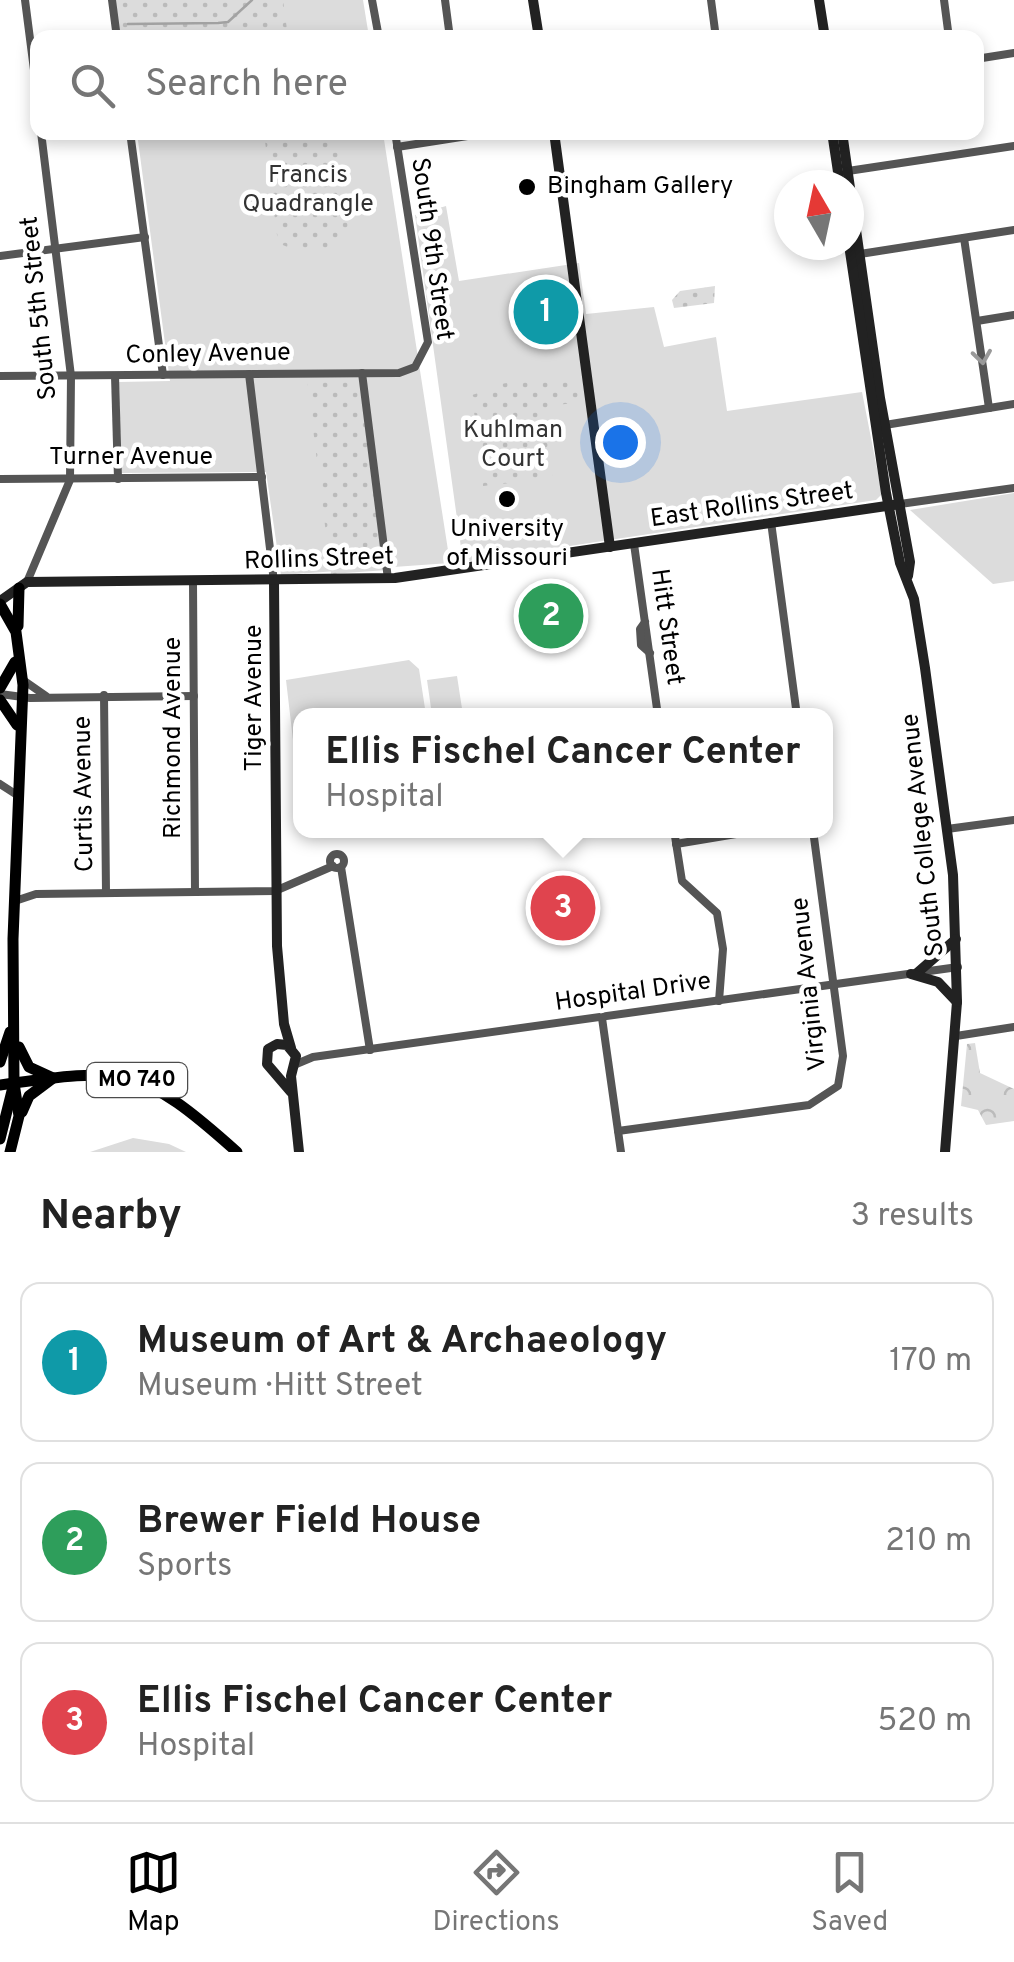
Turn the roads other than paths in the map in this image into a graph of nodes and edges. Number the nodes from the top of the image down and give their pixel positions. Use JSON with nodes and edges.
{"nodes":[{"id":1,"x":25,"y":0,"type":"edge"},
{"id":2,"x":112,"y":0,"type":"edge"},
{"id":3,"x":372,"y":0,"type":"edge"},
{"id":4,"x":444,"y":0,"type":"edge"},
{"id":5,"x":533,"y":0,"type":"edge"},
{"id":6,"x":711,"y":0,"type":"edge"},
{"id":7,"x":819,"y":0,"type":"edge"},
{"id":8,"x":944,"y":0,"type":"edge"},
{"id":9,"x":116,"y":30,"type":"edge"},
{"id":10,"x":378,"y":30,"type":"edge"},
{"id":11,"x":449,"y":30,"type":"edge"},
{"id":12,"x":537,"y":30,"type":"edge"},
{"id":13,"x":715,"y":30,"type":"edge"},
{"id":14,"x":823,"y":30,"type":"edge"},
{"id":15,"x":947,"y":30,"type":"edge"},
{"id":16,"x":30,"y":39,"type":"edge"},
{"id":17,"x":1014,"y":54,"type":"edge"},
{"id":18,"x":984,"y":59,"type":"edge"},
{"id":19,"x":42,"y":140,"type":"edge"},
{"id":20,"x":131,"y":140,"type":"edge"},
{"id":21,"x":396,"y":140,"type":"edge"},
{"id":22,"x":442,"y":140,"type":"edge"},
{"id":23,"x":555,"y":140,"type":"edge"},
{"id":24,"x":833,"y":140,"type":"edge"},
{"id":25,"x":843,"y":140,"type":"edge"},
{"id":26,"x":1014,"y":146,"type":"edge"},
{"id":27,"x":397,"y":147,"type":"junction"},
{"id":28,"x":838,"y":170,"type":"edge"},
{"id":29,"x":848,"y":170,"type":"edge"},
{"id":30,"x":855,"y":170,"type":"edge"},
{"id":31,"x":1014,"y":230,"type":"edge"},
{"id":32,"x":144,"y":237,"type":"junction"},
{"id":33,"x":964,"y":238,"type":"junction"},
{"id":34,"x":56,"y":248,"type":"junction"},
{"id":35,"x":864,"y":253,"type":"edge"},
{"id":36,"x":0,"y":256,"type":"edge"},
{"id":37,"x":852,"y":260,"type":"edge"},
{"id":38,"x":861,"y":260,"type":"edge"},
{"id":39,"x":1014,"y":315,"type":"edge"},
{"id":40,"x":977,"y":321,"type":"junction"},
{"id":41,"x":416,"y":368,"type":"joint"},
{"id":42,"x":362,"y":373,"type":"junction"},
{"id":43,"x":249,"y":374,"type":"junction"},
{"id":44,"x":163,"y":375,"type":"junction"},
{"id":45,"x":0,"y":376,"type":"edge"},
{"id":46,"x":70,"y":376,"type":"junction"},
{"id":47,"x":116,"y":376,"type":"junction"},
{"id":48,"x":1014,"y":404,"type":"edge"},
{"id":49,"x":989,"y":408,"type":"junction"},
{"id":50,"x":885,"y":425,"type":"junction"},
{"id":51,"x":262,"y":477,"type":"junction"},
{"id":52,"x":0,"y":479,"type":"edge"},
{"id":53,"x":118,"y":479,"type":"junction"},
{"id":54,"x":70,"y":480,"type":"junction"},
{"id":55,"x":1014,"y":488,"type":"edge"},
{"id":56,"x":894,"y":505,"type":"junction"},
{"id":57,"x":771,"y":522,"type":"junction"},
{"id":58,"x":634,"y":544,"type":"junction"},
{"id":59,"x":610,"y":548,"type":"junction"},
{"id":60,"x":388,"y":579,"type":"junction"},
{"id":61,"x":274,"y":582,"type":"junction"},
{"id":62,"x":193,"y":583,"type":"junction"},
{"id":63,"x":23,"y":585,"type":"junction"},
{"id":64,"x":0,"y":590,"type":"edge"},
{"id":65,"x":0,"y":603,"type":"edge"},
{"id":66,"x":0,"y":613,"type":"edge"},
{"id":67,"x":18,"y":661,"type":"junction"},
{"id":68,"x":23,"y":680,"type":"junction"},
{"id":69,"x":0,"y":694,"type":"edge"},
{"id":70,"x":20,"y":695,"type":"junction"},
{"id":71,"x":104,"y":695,"type":"junction"},
{"id":72,"x":46,"y":696,"type":"junction"},
{"id":73,"x":194,"y":696,"type":"junction"},
{"id":74,"x":657,"y":708,"type":"edge"},
{"id":75,"x":796,"y":708,"type":"edge"},
{"id":76,"x":19,"y":729,"type":"junction"},
{"id":77,"x":18,"y":775,"type":"junction"},
{"id":78,"x":0,"y":783,"type":"edge"},
{"id":79,"x":17,"y":795,"type":"junction"},
{"id":80,"x":1014,"y":820,"type":"edge"},
{"id":81,"x":947,"y":830,"type":"junction"},
{"id":82,"x":675,"y":838,"type":"edge"},
{"id":83,"x":712,"y":838,"type":"edge"},
{"id":84,"x":814,"y":838,"type":"edge"},
{"id":85,"x":676,"y":844,"type":"junction"},
{"id":86,"x":15,"y":876,"type":"junction"},
{"id":87,"x":275,"y":891,"type":"junction"},
{"id":88,"x":106,"y":892,"type":"junction"},
{"id":89,"x":194,"y":892,"type":"junction"},
{"id":90,"x":36,"y":894,"type":"junction"},
{"id":91,"x":15,"y":902,"type":"junction"},
{"id":92,"x":956,"y":938,"type":"junction"},
{"id":93,"x":14,"y":939,"type":"junction"},
{"id":94,"x":1,"y":948,"type":"edge"},
{"id":95,"x":0,"y":958,"type":"edge"},
{"id":96,"x":958,"y":967,"type":"junction"},
{"id":97,"x":14,"y":974,"type":"junction"},
{"id":98,"x":914,"y":974,"type":"junction"},
{"id":99,"x":834,"y":985,"type":"junction"},
{"id":100,"x":719,"y":1001,"type":"junction"},
{"id":101,"x":957,"y":1002,"type":"junction"},
{"id":102,"x":602,"y":1018,"type":"junction"},
{"id":103,"x":14,"y":1024,"type":"junction"},
{"id":104,"x":284,"y":1024,"type":"junction"},
{"id":105,"x":1014,"y":1027,"type":"edge"},
{"id":106,"x":956,"y":1036,"type":"junction"},
{"id":107,"x":277,"y":1044,"type":"junction"},
{"id":108,"x":293,"y":1050,"type":"junction"},
{"id":109,"x":370,"y":1050,"type":"junction"},
{"id":110,"x":313,"y":1057,"type":"junction"},
{"id":111,"x":0,"y":1062,"type":"edge"},
{"id":112,"x":293,"y":1067,"type":"junction"},
{"id":113,"x":278,"y":1073,"type":"junction"},
{"id":114,"x":53,"y":1078,"type":"junction"},
{"id":115,"x":14,"y":1083,"type":"junction"},
{"id":116,"x":0,"y":1085,"type":"edge"},
{"id":117,"x":292,"y":1092,"type":"junction"},
{"id":118,"x":0,"y":1110,"type":"edge"},
{"id":119,"x":12,"y":1123,"type":"junction"},
{"id":120,"x":618,"y":1131,"type":"junction"},
{"id":121,"x":0,"y":1140,"type":"edge"},
{"id":122,"x":10,"y":1152,"type":"edge"},
{"id":123,"x":237,"y":1152,"type":"edge"},
{"id":124,"x":299,"y":1152,"type":"edge"},
{"id":125,"x":621,"y":1152,"type":"edge"},
{"id":126,"x":945,"y":1152,"type":"edge"}],
"edges":[{"from":1,"to":16,"type":"street"},
{"from":2,"to":9,"type":"street"},
{"from":3,"to":10,"type":"street"},
{"from":4,"to":11,"type":"street"},
{"from":5,"to":12,"type":"street"},
{"from":6,"to":13,"type":"street"},
{"from":7,"to":14,"type":"street"},
{"from":8,"to":15,"type":"street"},
{"from":17,"to":18,"type":"street"},
{"from":19,"to":34,"type":"street","name":"South 5th Street"},
{"from":20,"to":32,"type":"street"},
{"from":21,"to":27,"type":"street","name":"South 9th Street"},
{"from":22,"to":27,"type":"street"},
{"from":23,"to":59,"type":"street"},
{"from":24,"to":28,"type":"street"},
{"from":25,"to":29,"type":"street","name":"South College Avenue"},
{"from":26,"to":30,"type":"street"},
{"from":27,"to":41,"type":"street","name":"South 9th Street"},
{"from":31,"to":33,"type":"street"},
{"from":32,"to":34,"type":"street"},
{"from":32,"to":44,"type":"street"},
{"from":33,"to":35,"type":"street"},
{"from":33,"to":40,"type":"street"},
{"from":34,"to":36,"type":"street"},
{"from":34,"to":46,"type":"street","name":"South 5th Street"},
{"from":37,"to":56,"type":"street","name":"South College Avenue"},
{"from":38,"to":50,"type":"street","name":"South College Avenue"},
{"from":39,"to":40,"type":"street"},
{"from":40,"to":49,"type":"street","one_way":true},
{"from":41,"to":42,"type":"street","name":"Conley Avenue"},
{"from":42,"to":43,"type":"street","name":"Conley Avenue"},
{"from":42,"to":60,"type":"street"},
{"from":43,"to":44,"type":"street","name":"Conley Avenue"},
{"from":43,"to":51,"type":"street","name":"Tiger Avenue"},
{"from":44,"to":47,"type":"street","name":"Conley Avenue"},
{"from":45,"to":46,"type":"street","name":"Conley Avenue"},
{"from":46,"to":47,"type":"street","name":"Conley Avenue"},
{"from":46,"to":54,"type":"street","name":"South 5th Street"},
{"from":47,"to":53,"type":"street"},
{"from":48,"to":49,"type":"street"},
{"from":49,"to":50,"type":"street"},
{"from":50,"to":56,"type":"street","name":"South College Avenue"},
{"from":51,"to":53,"type":"street","name":"Turner Avenue"},
{"from":51,"to":61,"type":"street","name":"Tiger Avenue"},
{"from":52,"to":54,"type":"street","name":"Turner Avenue"},
{"from":53,"to":54,"type":"street","name":"Turner Avenue"},
{"from":54,"to":63,"type":"street","name":"South 5th Street"},
{"from":55,"to":56,"type":"street"},
{"from":56,"to":57,"type":"street","name":"East Rollins Street"},
{"from":56,"to":81,"type":"street","name":"South College Avenue"},
{"from":57,"to":58,"type":"street","name":"East Rollins Street"},
{"from":57,"to":75,"type":"street"},
{"from":58,"to":59,"type":"street","name":"East Rollins Street"},
{"from":58,"to":74,"type":"street","name":"Hitt Street"},
{"from":59,"to":60,"type":"street","name":"Rollins Street"},
{"from":60,"to":61,"type":"street","name":"Rollins Street"},
{"from":61,"to":62,"type":"street","name":"Rollins Street"},
{"from":61,"to":87,"type":"street","name":"Tiger Avenue"},
{"from":62,"to":63,"type":"street","name":"Rollins Street"},
{"from":62,"to":73,"type":"street","name":"Richmond Avenue"},
{"from":63,"to":64,"type":"street"},
{"from":63,"to":65,"type":"street"},
{"from":63,"to":67,"type":"main road"},
{"from":65,"to":67,"type":"main road"},
{"from":66,"to":67,"type":"main road"},
{"from":67,"to":68,"type":"main road"},
{"from":67,"to":69,"type":"main road"},
{"from":67,"to":70,"type":"main road"},
{"from":68,"to":70,"type":"main road"},
{"from":68,"to":72,"type":"street"},
{"from":69,"to":70,"type":"street"},
{"from":69,"to":76,"type":"main road"},
{"from":70,"to":72,"type":"street"},
{"from":70,"to":76,"type":"main road"},
{"from":71,"to":72,"type":"street"},
{"from":71,"to":73,"type":"street"},
{"from":71,"to":88,"type":"street","name":"Curtis Avenue"},
{"from":73,"to":89,"type":"street","name":"Richmond Avenue"},
{"from":76,"to":77,"type":"main road"},
{"from":77,"to":78,"type":"street"},
{"from":77,"to":79,"type":"main road"},
{"from":78,"to":79,"type":"street"},
{"from":79,"to":86,"type":"main road"},
{"from":80,"to":81,"type":"street"},
{"from":81,"to":92,"type":"street","name":"South College Avenue"},
{"from":82,"to":85,"type":"street"},
{"from":83,"to":85,"type":"street"},
{"from":84,"to":99,"type":"street","name":"Virginia Avenue"},
{"from":85,"to":100,"type":"street"},
{"from":86,"to":90,"type":"street"},
{"from":86,"to":91,"type":"main road"},
{"from":87,"to":89,"type":"street"},
{"from":87,"to":104,"type":"street","name":"Tiger Avenue"},
{"from":87,"to":109,"type":"street"},
{"from":88,"to":89,"type":"street"},
{"from":88,"to":90,"type":"street"},
{"from":90,"to":91,"type":"street"},
{"from":91,"to":93,"type":"main road"},
{"from":92,"to":96,"type":"street","name":"South College Avenue"},
{"from":92,"to":98,"type":"street"},
{"from":93,"to":94,"type":"street"},
{"from":93,"to":97,"type":"main road"},
{"from":95,"to":97,"type":"main road"},
{"from":96,"to":98,"type":"street","name":"Hospital Drive"},
{"from":96,"to":101,"type":"street","name":"South College Avenue"},
{"from":97,"to":103,"type":"main road"},
{"from":98,"to":99,"type":"street","name":"Hospital Drive"},
{"from":98,"to":101,"type":"street"},
{"from":99,"to":100,"type":"street","name":"Hospital Drive"},
{"from":99,"to":120,"type":"street","name":"Virginia Avenue"},
{"from":100,"to":102,"type":"street","name":"Hospital Drive"},
{"from":101,"to":106,"type":"street","name":"South College Avenue"},
{"from":102,"to":109,"type":"street","name":"Hospital Drive"},
{"from":102,"to":120,"type":"street"},
{"from":103,"to":111,"type":"main road"},
{"from":103,"to":114,"type":"main road"},
{"from":103,"to":115,"type":"main road"},
{"from":104,"to":107,"type":"street","name":"Tiger Avenue"},
{"from":104,"to":108,"type":"street","name":"Tiger Avenue"},
{"from":105,"to":106,"type":"street"},
{"from":106,"to":126,"type":"street","name":"South College Avenue"},
{"from":107,"to":108,"type":"street"},
{"from":107,"to":113,"type":"street"},
{"from":108,"to":110,"type":"street","name":"Hospital Drive"},
{"from":108,"to":112,"type":"street"},
{"from":109,"to":110,"type":"street","name":"Hospital Drive"},
{"from":110,"to":112,"type":"street","name":"Hospital Drive"},
{"from":112,"to":113,"type":"street"},
{"from":112,"to":117,"type":"street"},
{"from":113,"to":117,"type":"street"},
{"from":114,"to":115,"type":"main road","number":"MO 740"},
{"from":114,"to":119,"type":"main road"},
{"from":114,"to":123,"type":"main road","number":"MO 740"},
{"from":115,"to":116,"type":"main road","number":"MO 740"},
{"from":115,"to":119,"type":"main road"},
{"from":117,"to":124,"type":"street"},
{"from":118,"to":119,"type":"main road"},
{"from":119,"to":121,"type":"main road"},
{"from":119,"to":122,"type":"main road"},
{"from":120,"to":125,"type":"street"}]}
